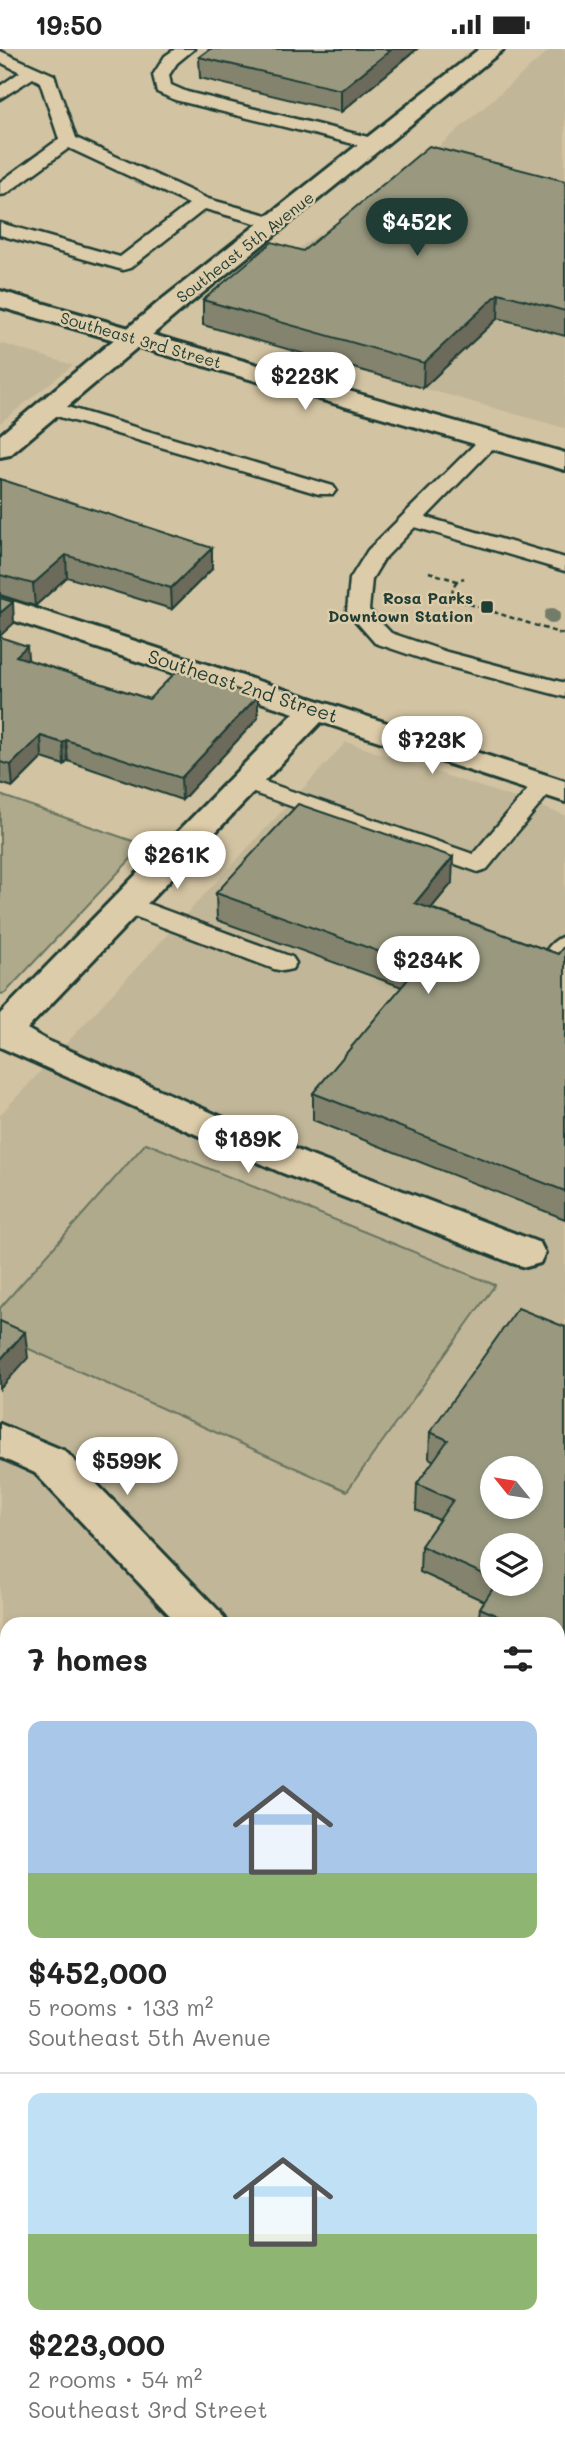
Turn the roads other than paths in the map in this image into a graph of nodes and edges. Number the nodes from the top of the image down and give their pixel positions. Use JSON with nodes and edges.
{"nodes":[{"id":1,"x":186,"y":49,"type":"edge"},
{"id":2,"x":493,"y":49,"type":"edge"},
{"id":3,"x":0,"y":56,"type":"edge"},
{"id":4,"x":33,"y":71,"type":"junction"},
{"id":5,"x":0,"y":94,"type":"edge"},
{"id":6,"x":68,"y":141,"type":"junction"},
{"id":7,"x":374,"y":144,"type":"junction"},
{"id":8,"x":0,"y":190,"type":"edge"},
{"id":9,"x":202,"y":203,"type":"junction"},
{"id":10,"x":276,"y":223,"type":"junction"},
{"id":11,"x":0,"y":229,"type":"edge"},
{"id":12,"x":0,"y":299,"type":"edge"},
{"id":13,"x":134,"y":337,"type":"junction"},
{"id":14,"x":50,"y":408,"type":"junction"},
{"id":15,"x":491,"y":440,"type":"junction"},
{"id":16,"x":0,"y":449,"type":"edge"},
{"id":17,"x":565,"y":462,"type":"edge"},
{"id":18,"x":326,"y":490,"type":"dead end"},
{"id":19,"x":413,"y":520,"type":"junction"},
{"id":20,"x":565,"y":565,"type":"edge"},
{"id":21,"x":0,"y":606,"type":"edge"},
{"id":22,"x":565,"y":690,"type":"edge"},
{"id":23,"x":315,"y":710,"type":"junction"},
{"id":24,"x":245,"y":782,"type":"junction"},
{"id":25,"x":555,"y":789,"type":"edge"},
{"id":26,"x":127,"y":904,"type":"junction"},
{"id":27,"x":283,"y":963,"type":"dead end"},
{"id":28,"x":2,"y":1031,"type":"edge"},
{"id":29,"x":526,"y":1253,"type":"dead end"},
{"id":30,"x":0,"y":1440,"type":"edge"},
{"id":31,"x":198,"y":1617,"type":"edge"}],
"edges":[{"from":1,"to":7,"type":"lane"},
{"from":2,"to":7,"type":"street","name":"Southeast 5th Avenue"},
{"from":3,"to":4,"type":"lane"},
{"from":4,"to":5,"type":"lane"},
{"from":4,"to":6,"type":"lane"},
{"from":6,"to":8,"type":"lane"},
{"from":6,"to":9,"type":"lane"},
{"from":7,"to":10,"type":"street","name":"Southeast 5th Avenue"},
{"from":9,"to":10,"type":"lane"},
{"from":9,"to":11,"type":"lane"},
{"from":10,"to":13,"type":"street","name":"Southeast 5th Avenue"},
{"from":12,"to":13,"type":"street","name":"Southeast 3rd Street"},
{"from":13,"to":14,"type":"street","name":"Southeast 5th Avenue"},
{"from":13,"to":15,"type":"street","name":"Southeast 3rd Street"},
{"from":14,"to":16,"type":"street","name":"Southeast 5th Avenue"},
{"from":14,"to":18,"type":"lane"},
{"from":15,"to":17,"type":"street","name":"Southeast 3rd Street"},
{"from":15,"to":19,"type":"lane"},
{"from":19,"to":20,"type":"lane"},
{"from":19,"to":22,"type":"lane"},
{"from":21,"to":23,"type":"street","name":"Southeast 2nd Street"},
{"from":23,"to":24,"type":"street"},
{"from":23,"to":25,"type":"street","name":"Southeast 2nd Street"},
{"from":24,"to":25,"type":"lane"},
{"from":24,"to":26,"type":"street"},
{"from":26,"to":27,"type":"lane"},
{"from":26,"to":28,"type":"street"},
{"from":28,"to":29,"type":"street"},
{"from":30,"to":31,"type":"street"}]}
